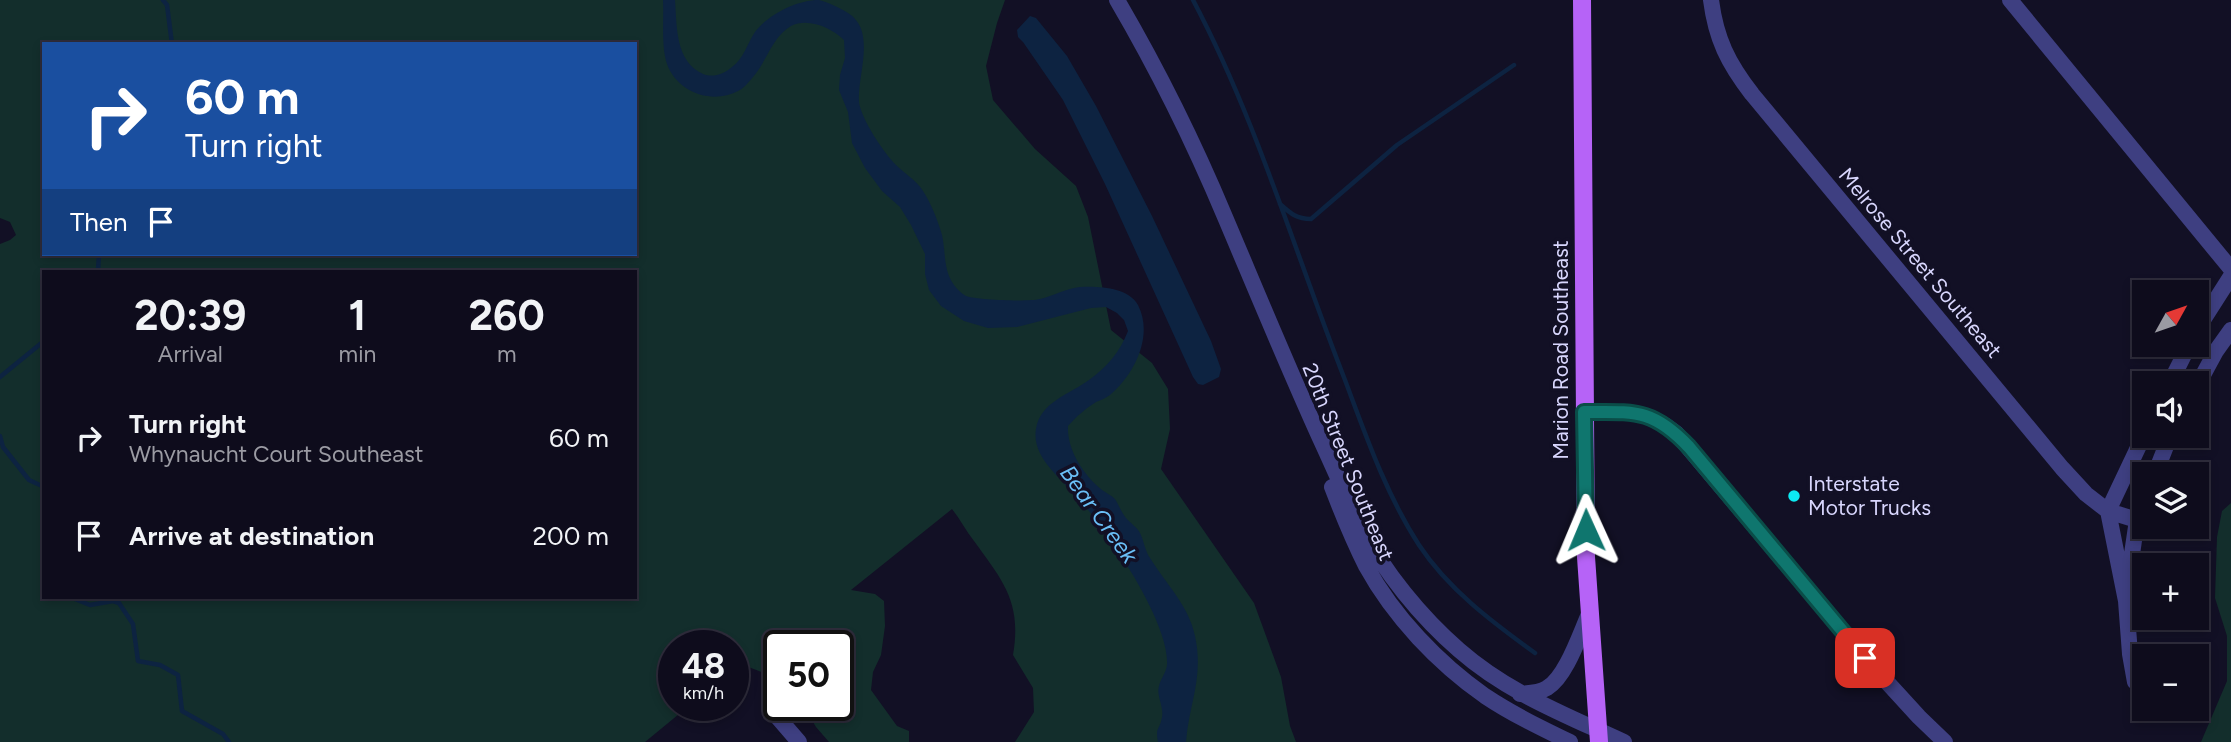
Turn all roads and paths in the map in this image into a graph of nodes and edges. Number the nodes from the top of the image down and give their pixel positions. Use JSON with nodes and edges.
{"nodes":[{"id":1,"x":1117,"y":0,"type":"edge"},
{"id":2,"x":1582,"y":0,"type":"edge"},
{"id":3,"x":1711,"y":0,"type":"edge"},
{"id":4,"x":2010,"y":0,"type":"edge"},
{"id":5,"x":2231,"y":269,"type":"edge"},
{"id":6,"x":2231,"y":276,"type":"edge"},
{"id":7,"x":2209,"y":311,"type":"edge"},
{"id":8,"x":2231,"y":330,"type":"edge"},
{"id":9,"x":1282,"y":353,"type":"junction"},
{"id":10,"x":2205,"y":371,"type":"edge"},
{"id":11,"x":1584,"y":412,"type":"junction"},
{"id":12,"x":2138,"y":448,"type":"edge"},
{"id":13,"x":2108,"y":511,"type":"junction"},
{"id":14,"x":2132,"y":518,"type":"edge"},
{"id":15,"x":2134,"y":539,"type":"edge"},
{"id":16,"x":2126,"y":601,"type":"junction"},
{"id":17,"x":1589,"y":614,"type":"junction"},
{"id":18,"x":2132,"y":665,"type":"edge"},
{"id":19,"x":1520,"y":694,"type":"junction"},
{"id":20,"x":781,"y":721,"type":"edge"},
{"id":21,"x":1599,"y":736,"type":"edge"},
{"id":22,"x":799,"y":742,"type":"edge"},
{"id":23,"x":1570,"y":742,"type":"edge"},
{"id":24,"x":1625,"y":742,"type":"edge"},
{"id":25,"x":1945,"y":742,"type":"edge"}],
"edges":[{"from":1,"to":9,"type":"street","name":"20th Street Southeast"},
{"from":2,"to":11,"type":"main road","name":"Marion Road Southeast"},
{"from":3,"to":13,"type":"street","name":"Melrose Street Southeast"},
{"from":4,"to":5,"type":"street"},
{"from":6,"to":7,"type":"street"},
{"from":8,"to":10,"type":"street"},
{"from":9,"to":19,"type":"street","name":"20th Street Southeast"},
{"from":9,"to":23,"type":"street","name":"20th Street Southeast"},
{"from":11,"to":17,"type":"main road","name":"Marion Road Southeast"},
{"from":11,"to":25,"type":"street"},
{"from":12,"to":13,"type":"street"},
{"from":13,"to":14,"type":"street","name":"Melrose Street Southeast"},
{"from":13,"to":16,"type":"street"},
{"from":15,"to":16,"type":"street"},
{"from":16,"to":18,"type":"street"},
{"from":17,"to":19,"type":"street"},
{"from":17,"to":21,"type":"main road","name":"Marion Road Southeast"},
{"from":19,"to":21,"type":"street","name":"20th Street Southeast"},
{"from":20,"to":22,"type":"street"},
{"from":21,"to":24,"type":"street","name":"20th Street Southeast"}]}
